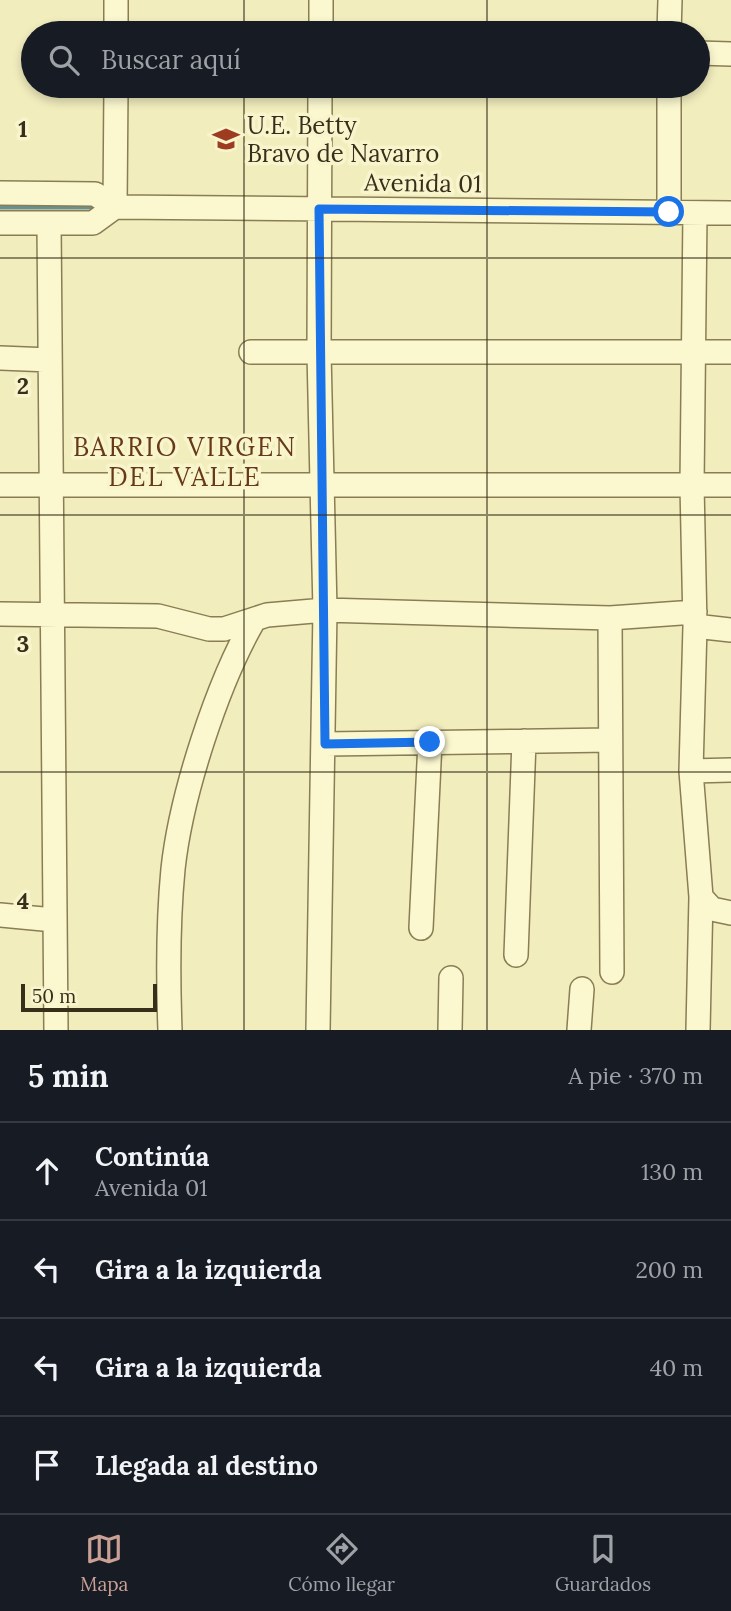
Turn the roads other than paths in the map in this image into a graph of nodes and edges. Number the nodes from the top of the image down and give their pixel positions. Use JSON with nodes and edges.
{"nodes":[{"id":1,"x":116,"y":0,"type":"edge"},
{"id":2,"x":321,"y":0,"type":"edge"},
{"id":3,"x":670,"y":0,"type":"edge"},
{"id":4,"x":116,"y":21,"type":"edge"},
{"id":5,"x":321,"y":21,"type":"edge"},
{"id":6,"x":669,"y":21,"type":"edge"},
{"id":7,"x":710,"y":53,"type":"edge"},
{"id":8,"x":731,"y":54,"type":"edge"},
{"id":9,"x":116,"y":98,"type":"edge"},
{"id":10,"x":320,"y":98,"type":"edge"},
{"id":11,"x":669,"y":98,"type":"edge"},
{"id":12,"x":0,"y":193,"type":"edge"},
{"id":13,"x":115,"y":207,"type":"junction"},
{"id":14,"x":319,"y":209,"type":"junction"},
{"id":15,"x":669,"y":212,"type":"junction"},
{"id":16,"x":695,"y":213,"type":"junction"},
{"id":17,"x":731,"y":213,"type":"edge"},
{"id":18,"x":0,"y":223,"type":"edge"},
{"id":19,"x":49,"y":223,"type":"junction"},
{"id":20,"x":251,"y":352,"type":"dead end"},
{"id":21,"x":319,"y":352,"type":"junction"},
{"id":22,"x":692,"y":352,"type":"junction"},
{"id":23,"x":731,"y":352,"type":"edge"},
{"id":24,"x":0,"y":358,"type":"edge"},
{"id":25,"x":50,"y":359,"type":"junction"},
{"id":26,"x":0,"y":485,"type":"edge"},
{"id":27,"x":320,"y":485,"type":"junction"},
{"id":28,"x":692,"y":485,"type":"junction"},
{"id":29,"x":731,"y":485,"type":"edge"},
{"id":30,"x":52,"y":486,"type":"junction"},
{"id":31,"x":325,"y":610,"type":"junction"},
{"id":32,"x":0,"y":614,"type":"edge"},
{"id":33,"x":52,"y":614,"type":"junction"},
{"id":34,"x":610,"y":618,"type":"junction"},
{"id":35,"x":695,"y":619,"type":"junction"},
{"id":36,"x":254,"y":620,"type":"junction"},
{"id":37,"x":731,"y":630,"type":"edge"},
{"id":38,"x":610,"y":740,"type":"junction"},
{"id":39,"x":524,"y":741,"type":"junction"},
{"id":40,"x":430,"y":742,"type":"junction"},
{"id":41,"x":325,"y":744,"type":"junction"},
{"id":42,"x":731,"y":770,"type":"edge"},
{"id":43,"x":691,"y":771,"type":"junction"},
{"id":44,"x":701,"y":897,"type":"junction"},
{"id":45,"x":731,"y":914,"type":"edge"},
{"id":46,"x":0,"y":915,"type":"edge"},
{"id":47,"x":54,"y":920,"type":"junction"},
{"id":48,"x":421,"y":929,"type":"dead end"},
{"id":49,"x":516,"y":955,"type":"dead end"},
{"id":50,"x":612,"y":972,"type":"dead end"},
{"id":51,"x":451,"y":978,"type":"dead end"},
{"id":52,"x":582,"y":989,"type":"dead end"},
{"id":53,"x":56,"y":1030,"type":"edge"},
{"id":54,"x":170,"y":1030,"type":"edge"},
{"id":55,"x":318,"y":1030,"type":"edge"},
{"id":56,"x":450,"y":1030,"type":"edge"},
{"id":57,"x":579,"y":1030,"type":"edge"},
{"id":58,"x":698,"y":1030,"type":"edge"}],
"edges":[{"from":1,"to":4,"type":"street"},
{"from":2,"to":5,"type":"street"},
{"from":3,"to":6,"type":"street"},
{"from":7,"to":8,"type":"street"},
{"from":9,"to":13,"type":"street"},
{"from":10,"to":14,"type":"street"},
{"from":11,"to":15,"type":"street"},
{"from":12,"to":13,"type":"street","name":"Avenida 01"},
{"from":13,"to":14,"type":"street","name":"Avenida 01"},
{"from":13,"to":19,"type":"street","name":"Avenida 01"},
{"from":14,"to":15,"type":"street","name":"Avenida 01"},
{"from":14,"to":21,"type":"street"},
{"from":15,"to":16,"type":"street","name":"Avenida 01"},
{"from":16,"to":17,"type":"street","name":"Avenida 01"},
{"from":16,"to":22,"type":"street"},
{"from":18,"to":19,"type":"street","name":"Avenida 01"},
{"from":19,"to":25,"type":"street"},
{"from":20,"to":21,"type":"street"},
{"from":21,"to":22,"type":"street"},
{"from":21,"to":27,"type":"street"},
{"from":22,"to":23,"type":"street"},
{"from":22,"to":28,"type":"street"},
{"from":24,"to":25,"type":"street"},
{"from":25,"to":30,"type":"street"},
{"from":26,"to":30,"type":"street"},
{"from":27,"to":28,"type":"street"},
{"from":27,"to":30,"type":"street"},
{"from":27,"to":31,"type":"street"},
{"from":28,"to":29,"type":"street"},
{"from":28,"to":35,"type":"street"},
{"from":30,"to":33,"type":"street"},
{"from":31,"to":34,"type":"street"},
{"from":31,"to":36,"type":"street"},
{"from":31,"to":41,"type":"street"},
{"from":32,"to":33,"type":"street"},
{"from":33,"to":36,"type":"street"},
{"from":33,"to":47,"type":"street"},
{"from":34,"to":35,"type":"street"},
{"from":34,"to":38,"type":"street"},
{"from":35,"to":37,"type":"street"},
{"from":35,"to":43,"type":"street"},
{"from":36,"to":54,"type":"street"},
{"from":38,"to":39,"type":"street"},
{"from":38,"to":50,"type":"street"},
{"from":39,"to":40,"type":"street"},
{"from":39,"to":49,"type":"street"},
{"from":40,"to":41,"type":"street"},
{"from":40,"to":48,"type":"street"},
{"from":41,"to":55,"type":"street"},
{"from":42,"to":43,"type":"street"},
{"from":43,"to":44,"type":"street"},
{"from":44,"to":45,"type":"street"},
{"from":44,"to":58,"type":"street"},
{"from":46,"to":47,"type":"street"},
{"from":47,"to":53,"type":"street"},
{"from":51,"to":56,"type":"street"},
{"from":52,"to":57,"type":"street"}]}
